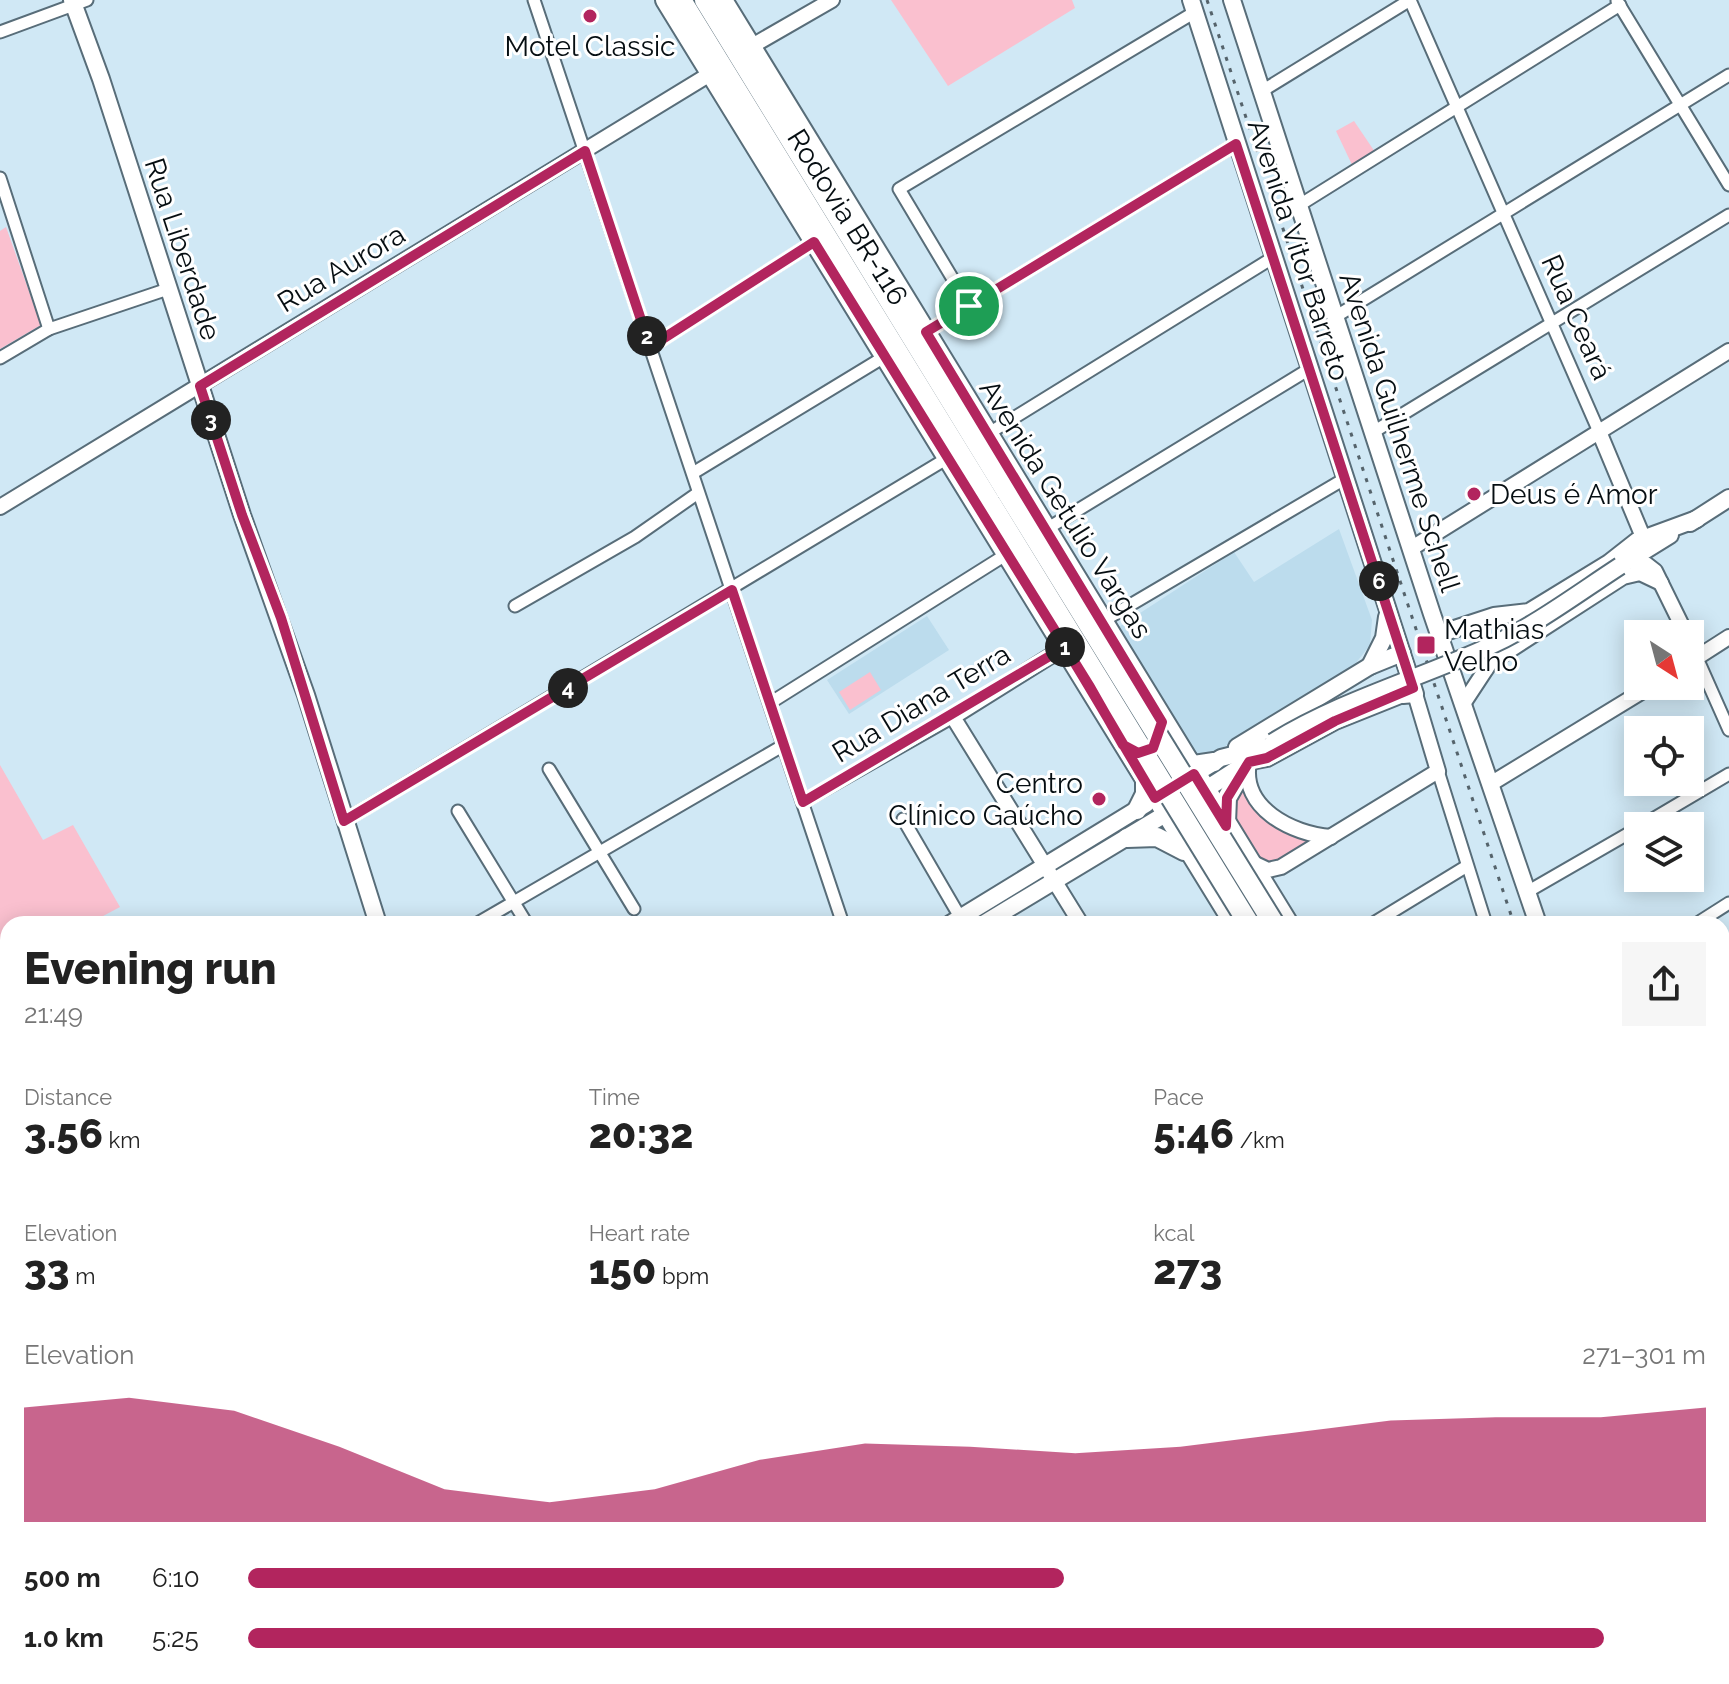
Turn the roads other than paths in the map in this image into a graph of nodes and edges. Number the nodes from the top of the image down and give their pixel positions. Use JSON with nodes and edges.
{"nodes":[{"id":1,"x":534,"y":0,"type":"edge"},
{"id":2,"x":665,"y":0,"type":"edge"},
{"id":3,"x":681,"y":0,"type":"edge"},
{"id":4,"x":705,"y":0,"type":"edge"},
{"id":5,"x":723,"y":0,"type":"edge"},
{"id":6,"x":832,"y":0,"type":"edge"},
{"id":7,"x":1232,"y":0,"type":"edge"},
{"id":8,"x":1410,"y":0,"type":"edge"},
{"id":9,"x":78,"y":2,"type":"edge"},
{"id":10,"x":1618,"y":3,"type":"edge"},
{"id":11,"x":1193,"y":6,"type":"edge"},
{"id":12,"x":0,"y":32,"type":"edge"},
{"id":13,"x":752,"y":46,"type":"junction"},
{"id":14,"x":710,"y":74,"type":"junction"},
{"id":15,"x":1729,"y":75,"type":"edge"},
{"id":16,"x":1262,"y":91,"type":"junction"},
{"id":17,"x":765,"y":95,"type":"junction"},
{"id":18,"x":1681,"y":105,"type":"junction"},
{"id":19,"x":1457,"y":106,"type":"junction"},
{"id":20,"x":748,"y":107,"type":"junction"},
{"id":21,"x":1236,"y":144,"type":"junction"},
{"id":22,"x":585,"y":151,"type":"junction"},
{"id":23,"x":816,"y":154,"type":"junction"},
{"id":24,"x":0,"y":178,"type":"edge"},
{"id":25,"x":776,"y":178,"type":"junction"},
{"id":26,"x":1729,"y":185,"type":"edge"},
{"id":27,"x":1298,"y":206,"type":"junction"},
{"id":28,"x":12,"y":214,"type":"junction"},
{"id":29,"x":1729,"y":215,"type":"edge"},
{"id":30,"x":1503,"y":216,"type":"junction"},
{"id":31,"x":0,"y":221,"type":"edge"},
{"id":32,"x":814,"y":242,"type":"junction"},
{"id":33,"x":1274,"y":257,"type":"junction"},
{"id":34,"x":168,"y":289,"type":"junction"},
{"id":35,"x":969,"y":306,"type":"junction"},
{"id":36,"x":1335,"y":317,"type":"junction"},
{"id":37,"x":1553,"y":325,"type":"junction"},
{"id":38,"x":49,"y":329,"type":"junction"},
{"id":39,"x":926,"y":332,"type":"junction"},
{"id":40,"x":650,"y":347,"type":"junction"},
{"id":41,"x":1729,"y":351,"type":"edge"},
{"id":42,"x":884,"y":357,"type":"junction"},
{"id":43,"x":0,"y":358,"type":"edge"},
{"id":44,"x":1311,"y":368,"type":"junction"},
{"id":45,"x":200,"y":386,"type":"junction"},
{"id":46,"x":1375,"y":431,"type":"junction"},
{"id":47,"x":1600,"y":434,"type":"junction"},
{"id":48,"x":986,"y":435,"type":"junction"},
{"id":49,"x":946,"y":459,"type":"junction"},
{"id":50,"x":693,"y":473,"type":"junction"},
{"id":51,"x":1346,"y":478,"type":"junction"},
{"id":52,"x":698,"y":493,"type":"junction"},
{"id":53,"x":999,"y":498,"type":"junction"},
{"id":54,"x":1729,"y":498,"type":"edge"},
{"id":55,"x":0,"y":507,"type":"edge"},
{"id":56,"x":1697,"y":519,"type":"junction"},
{"id":57,"x":1045,"y":530,"type":"junction"},
{"id":58,"x":1643,"y":537,"type":"junction"},
{"id":59,"x":1412,"y":548,"type":"junction"},
{"id":60,"x":1007,"y":554,"type":"junction"},
{"id":61,"x":1624,"y":563,"type":"junction"},
{"id":62,"x":1661,"y":583,"type":"junction"},
{"id":63,"x":732,"y":590,"type":"junction"},
{"id":64,"x":515,"y":606,"type":"dead end"},
{"id":65,"x":1387,"y":607,"type":"junction"},
{"id":66,"x":1679,"y":620,"type":"edge"},
{"id":67,"x":1103,"y":621,"type":"junction"},
{"id":68,"x":1439,"y":634,"type":"junction"},
{"id":69,"x":1729,"y":637,"type":"edge"},
{"id":70,"x":1065,"y":647,"type":"junction"},
{"id":71,"x":1402,"y":653,"type":"junction"},
{"id":72,"x":1704,"y":653,"type":"edge"},
{"id":73,"x":1370,"y":666,"type":"junction"},
{"id":74,"x":1704,"y":680,"type":"edge"},
{"id":75,"x":1411,"y":692,"type":"junction"},
{"id":76,"x":1628,"y":700,"type":"edge"},
{"id":77,"x":770,"y":703,"type":"junction"},
{"id":78,"x":1463,"y":704,"type":"junction"},
{"id":79,"x":953,"y":717,"type":"junction"},
{"id":80,"x":1162,"y":722,"type":"junction"},
{"id":81,"x":1729,"y":730,"type":"edge"},
{"id":82,"x":1268,"y":744,"type":"junction"},
{"id":83,"x":784,"y":745,"type":"junction"},
{"id":84,"x":1123,"y":745,"type":"junction"},
{"id":85,"x":1183,"y":756,"type":"junction"},
{"id":86,"x":1217,"y":760,"type":"junction"},
{"id":87,"x":1249,"y":762,"type":"junction"},
{"id":88,"x":549,"y":769,"type":"dead end"},
{"id":89,"x":1438,"y":771,"type":"junction"},
{"id":90,"x":1729,"y":774,"type":"edge"},
{"id":91,"x":1145,"y":781,"type":"junction"},
{"id":92,"x":1199,"y":782,"type":"junction"},
{"id":93,"x":1492,"y":783,"type":"junction"},
{"id":94,"x":1155,"y":798,"type":"junction"},
{"id":95,"x":803,"y":802,"type":"junction"},
{"id":96,"x":1137,"y":810,"type":"junction"},
{"id":97,"x":458,"y":811,"type":"dead end"},
{"id":98,"x":1664,"y":812,"type":"edge"},
{"id":99,"x":1166,"y":814,"type":"junction"},
{"id":100,"x":903,"y":819,"type":"dead end"},
{"id":101,"x":344,"y":821,"type":"junction"},
{"id":102,"x":1231,"y":834,"type":"junction"},
{"id":103,"x":1624,"y":836,"type":"edge"},
{"id":104,"x":1331,"y":837,"type":"junction"},
{"id":105,"x":1127,"y":838,"type":"junction"},
{"id":106,"x":598,"y":852,"type":"junction"},
{"id":107,"x":1247,"y":859,"type":"junction"},
{"id":108,"x":1196,"y":864,"type":"junction"},
{"id":109,"x":1045,"y":865,"type":"junction"},
{"id":110,"x":1467,"y":866,"type":"junction"},
{"id":111,"x":1054,"y":880,"type":"junction"},
{"id":112,"x":1527,"y":892,"type":"junction"},
{"id":113,"x":514,"y":902,"type":"junction"},
{"id":114,"x":1729,"y":903,"type":"edge"},
{"id":115,"x":634,"y":909,"type":"dead end"},
{"id":116,"x":375,"y":916,"type":"edge"},
{"id":117,"x":490,"y":916,"type":"edge"},
{"id":118,"x":522,"y":916,"type":"edge"},
{"id":119,"x":840,"y":916,"type":"edge"},
{"id":120,"x":952,"y":916,"type":"edge"},
{"id":121,"x":963,"y":916,"type":"edge"},
{"id":122,"x":996,"y":916,"type":"edge"},
{"id":123,"x":1076,"y":916,"type":"edge"},
{"id":124,"x":1229,"y":916,"type":"edge"},
{"id":125,"x":1244,"y":916,"type":"edge"},
{"id":126,"x":1269,"y":916,"type":"edge"},
{"id":127,"x":1284,"y":916,"type":"edge"},
{"id":128,"x":1385,"y":916,"type":"edge"},
{"id":129,"x":1483,"y":916,"type":"edge"},
{"id":130,"x":1535,"y":916,"type":"edge"},
{"id":131,"x":1709,"y":916,"type":"edge"}],
"edges":[{"from":1,"to":22,"type":"street"},
{"from":2,"to":14,"type":"main road"},
{"from":3,"to":20,"type":"highway","name":"Rodovia BR-116"},
{"from":4,"to":17,"type":"highway","name":"Rodovia BR-116"},
{"from":5,"to":13,"type":"main road","name":"Avenida Getúlio Vargas"},
{"from":6,"to":13,"type":"street"},
{"from":7,"to":16,"type":"main road","name":"Avenida Guilherme Schell"},
{"from":8,"to":16,"type":"street"},
{"from":8,"to":19,"type":"street","name":"Rua Ceará"},
{"from":9,"to":12,"type":"street"},
{"from":9,"to":34,"type":"main road","name":"Rua Liberdade"},
{"from":10,"to":18,"type":"street"},
{"from":10,"to":19,"type":"street"},
{"from":11,"to":21,"type":"main road","name":"Avenida Vitor Barreto"},
{"from":11,"to":35,"type":"street"},
{"from":13,"to":23,"type":"main road","name":"Avenida Getúlio Vargas"},
{"from":14,"to":22,"type":"street","name":"Rua Aurora"},
{"from":14,"to":25,"type":"main road"},
{"from":15,"to":18,"type":"street"},
{"from":16,"to":27,"type":"main road","name":"Avenida Guilherme Schell"},
{"from":17,"to":23,"type":"highway"},
{"from":17,"to":53,"type":"highway","name":"Rodovia BR-116"},
{"from":18,"to":26,"type":"street"},
{"from":18,"to":30,"type":"street"},
{"from":19,"to":27,"type":"street"},
{"from":19,"to":30,"type":"street","name":"Rua Ceará"},
{"from":20,"to":25,"type":"highway"},
{"from":20,"to":53,"type":"highway","name":"Rodovia BR-116"},
{"from":21,"to":33,"type":"main road","name":"Avenida Vitor Barreto"},
{"from":21,"to":35,"type":"street"},
{"from":22,"to":40,"type":"street"},
{"from":22,"to":45,"type":"street","name":"Rua Aurora"},
{"from":23,"to":39,"type":"main road","name":"Avenida Getúlio Vargas"},
{"from":24,"to":28,"type":"street"},
{"from":25,"to":32,"type":"main road"},
{"from":27,"to":36,"type":"main road","name":"Avenida Guilherme Schell"},
{"from":28,"to":31,"type":"street"},
{"from":28,"to":38,"type":"street"},
{"from":29,"to":37,"type":"street"},
{"from":30,"to":36,"type":"street"},
{"from":30,"to":37,"type":"street","name":"Rua Ceará"},
{"from":32,"to":40,"type":"street"},
{"from":32,"to":42,"type":"main road"},
{"from":33,"to":44,"type":"main road","name":"Avenida Vitor Barreto"},
{"from":33,"to":48,"type":"street"},
{"from":34,"to":38,"type":"street"},
{"from":34,"to":45,"type":"main road","name":"Rua Liberdade"},
{"from":35,"to":39,"type":"street"},
{"from":36,"to":46,"type":"main road","name":"Avenida Guilherme Schell"},
{"from":37,"to":46,"type":"street"},
{"from":37,"to":47,"type":"street","name":"Rua Ceará"},
{"from":38,"to":43,"type":"street"},
{"from":39,"to":48,"type":"main road","name":"Avenida Getúlio Vargas"},
{"from":40,"to":50,"type":"street"},
{"from":41,"to":47,"type":"street"},
{"from":42,"to":49,"type":"main road"},
{"from":42,"to":50,"type":"street"},
{"from":44,"to":51,"type":"main road","name":"Avenida Vitor Barreto"},
{"from":44,"to":57,"type":"street"},
{"from":45,"to":55,"type":"street","name":"Rua Aurora"},
{"from":45,"to":101,"type":"main road","name":"Rua Liberdade"},
{"from":46,"to":59,"type":"main road","name":"Avenida Guilherme Schell"},
{"from":47,"to":58,"type":"street","name":"Rua Ceará"},
{"from":47,"to":59,"type":"street"},
{"from":48,"to":57,"type":"main road","name":"Avenida Getúlio Vargas"},
{"from":49,"to":60,"type":"main road"},
{"from":49,"to":63,"type":"street"},
{"from":50,"to":52,"type":"street"},
{"from":51,"to":65,"type":"main road","name":"Avenida Vitor Barreto"},
{"from":51,"to":67,"type":"street"},
{"from":52,"to":63,"type":"street"},
{"from":52,"to":64,"type":"street"},
{"from":53,"to":125,"type":"highway","bridge":true},
{"from":53,"to":126,"type":"highway","bridge":true},
{"from":54,"to":56,"type":"main road"},
{"from":56,"to":58,"type":"main road"},
{"from":56,"to":61,"type":"main road"},
{"from":57,"to":67,"type":"main road","name":"Avenida Getúlio Vargas"},
{"from":58,"to":61,"type":"street"},
{"from":58,"to":68,"type":"main road"},
{"from":59,"to":68,"type":"main road","name":"Avenida Guilherme Schell"},
{"from":60,"to":70,"type":"main road"},
{"from":60,"to":77,"type":"street"},
{"from":61,"to":62,"type":"street"},
{"from":61,"to":82,"type":"main road","bridge":true},
{"from":62,"to":66,"type":"street"},
{"from":62,"to":78,"type":"street"},
{"from":63,"to":77,"type":"street"},
{"from":63,"to":101,"type":"street"},
{"from":65,"to":71,"type":"main road","name":"Avenida Vitor Barreto"},
{"from":65,"to":73,"type":"main road"},
{"from":67,"to":80,"type":"main road","name":"Avenida Getúlio Vargas"},
{"from":68,"to":78,"type":"main road","name":"Avenida Guilherme Schell"},
{"from":69,"to":72,"type":"street"},
{"from":70,"to":79,"type":"street","name":"Rua Diana Terra"},
{"from":70,"to":84,"type":"main road"},
{"from":71,"to":73,"type":"main road"},
{"from":71,"to":75,"type":"main road","name":"Avenida Vitor Barreto"},
{"from":73,"to":86,"type":"main road"},
{"from":74,"to":81,"type":"street"},
{"from":75,"to":87,"type":"main road"},
{"from":75,"to":89,"type":"street"},
{"from":76,"to":93,"type":"street"},
{"from":77,"to":83,"type":"street"},
{"from":78,"to":93,"type":"main road","name":"Avenida Guilherme Schell"},
{"from":79,"to":95,"type":"street","name":"Rua Diana Terra"},
{"from":79,"to":109,"type":"street"},
{"from":80,"to":84,"type":"main road"},
{"from":80,"to":85,"type":"main road","name":"Avenida Getúlio Vargas"},
{"from":82,"to":86,"type":"main road"},
{"from":82,"to":87,"type":"main road"},
{"from":83,"to":95,"type":"street"},
{"from":83,"to":106,"type":"street"},
{"from":84,"to":91,"type":"main road"},
{"from":85,"to":86,"type":"main road"},
{"from":85,"to":92,"type":"main road","name":"Avenida Getúlio Vargas"},
{"from":86,"to":92,"type":"main road"},
{"from":87,"to":92,"type":"main road"},
{"from":87,"to":102,"type":"main road"},
{"from":87,"to":104,"type":"street"},
{"from":88,"to":106,"type":"street"},
{"from":89,"to":104,"type":"street"},
{"from":89,"to":110,"type":"street"},
{"from":90,"to":98,"type":"street"},
{"from":91,"to":94,"type":"main road"},
{"from":91,"to":96,"type":"main road"},
{"from":92,"to":94,"type":"main road"},
{"from":92,"to":99,"type":"main road"},
{"from":92,"to":102,"type":"main road","name":"Avenida Getúlio Vargas"},
{"from":93,"to":112,"type":"main road","name":"Avenida Guilherme Schell"},
{"from":94,"to":96,"type":"main road"},
{"from":94,"to":99,"type":"main road"},
{"from":95,"to":119,"type":"street"},
{"from":96,"to":109,"type":"main road"},
{"from":97,"to":113,"type":"street"},
{"from":99,"to":105,"type":"main road"},
{"from":99,"to":108,"type":"main road"},
{"from":100,"to":120,"type":"street"},
{"from":101,"to":116,"type":"main road","name":"Rua Liberdade"},
{"from":102,"to":107,"type":"main road","name":"Avenida Getúlio Vargas"},
{"from":102,"to":108,"type":"main road"},
{"from":103,"to":112,"type":"street"},
{"from":104,"to":107,"type":"street"},
{"from":105,"to":108,"type":"main road"},
{"from":105,"to":111,"type":"main road"},
{"from":106,"to":113,"type":"street"},
{"from":106,"to":115,"type":"street"},
{"from":107,"to":127,"type":"main road","name":"Avenida Getúlio Vargas"},
{"from":108,"to":124,"type":"main road"},
{"from":109,"to":111,"type":"street"},
{"from":109,"to":121,"type":"main road"},
{"from":110,"to":128,"type":"street"},
{"from":110,"to":129,"type":"street"},
{"from":111,"to":122,"type":"main road"},
{"from":111,"to":123,"type":"street"},
{"from":112,"to":130,"type":"main road","name":"Avenida Guilherme Schell"},
{"from":113,"to":117,"type":"street"},
{"from":113,"to":118,"type":"street"},
{"from":114,"to":131,"type":"street"}]}
